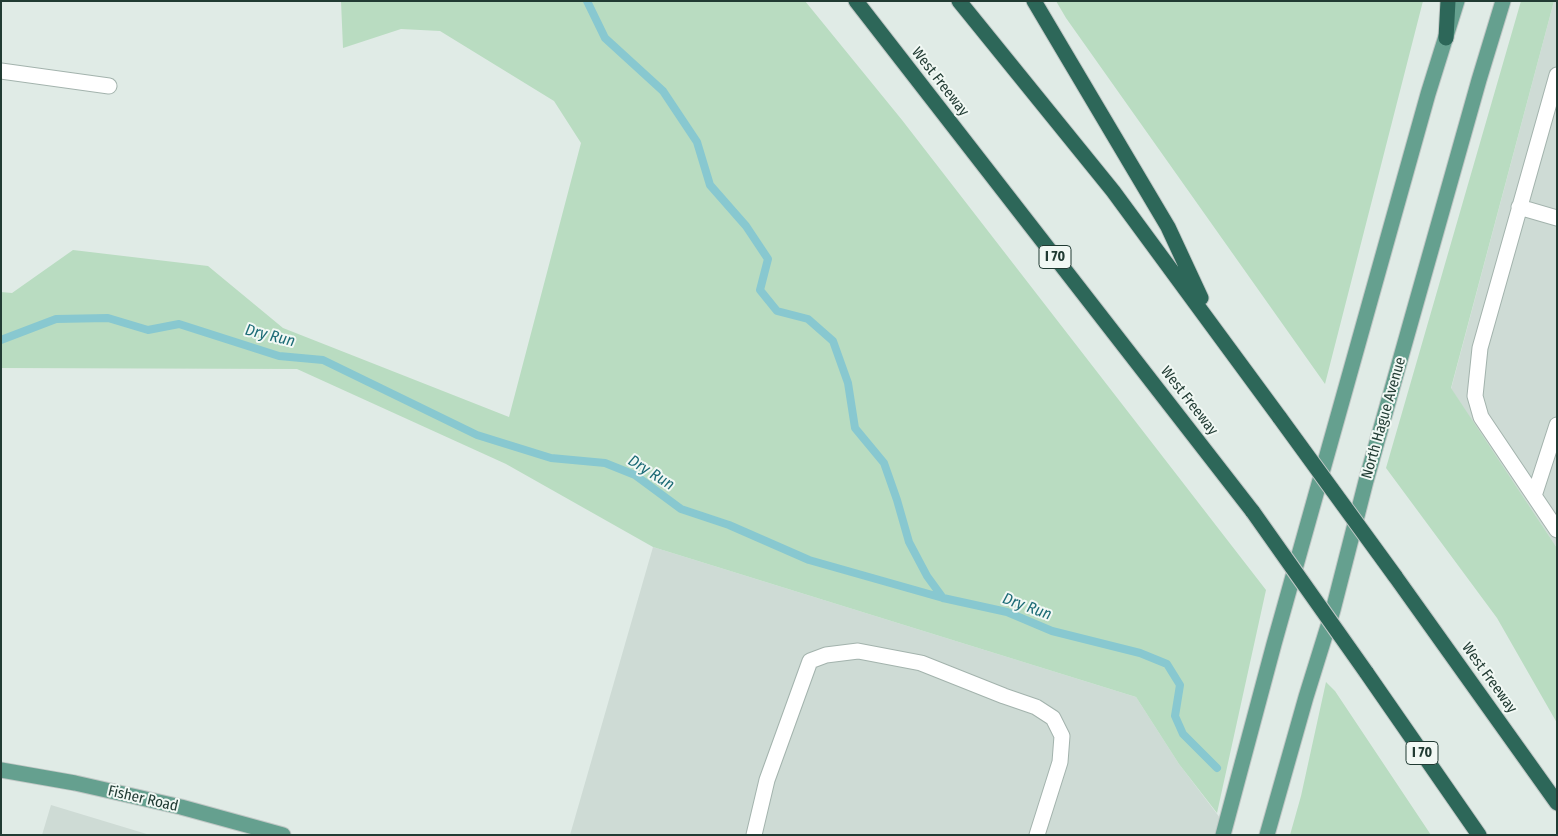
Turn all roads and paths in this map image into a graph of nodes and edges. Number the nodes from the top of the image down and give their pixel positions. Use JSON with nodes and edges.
{"nodes":[{"id":1,"x":856,"y":1,"type":"edge"},
{"id":2,"x":958,"y":1,"type":"edge"},
{"id":3,"x":1034,"y":1,"type":"edge"},
{"id":4,"x":1448,"y":1,"type":"edge"},
{"id":5,"x":1457,"y":1,"type":"edge"},
{"id":6,"x":1502,"y":1,"type":"edge"},
{"id":7,"x":1446,"y":38,"type":"junction"},
{"id":8,"x":1,"y":71,"type":"edge"},
{"id":9,"x":1557,"y":75,"type":"edge"},
{"id":10,"x":109,"y":86,"type":"dead end"},
{"id":11,"x":1519,"y":207,"type":"junction"},
{"id":12,"x":1557,"y":218,"type":"edge"},
{"id":13,"x":1215,"y":328,"type":"junction"},
{"id":14,"x":1557,"y":426,"type":"edge"},
{"id":15,"x":1534,"y":496,"type":"junction"},
{"id":16,"x":1557,"y":530,"type":"edge"},
{"id":17,"x":1,"y":770,"type":"edge"},
{"id":18,"x":1557,"y":803,"type":"edge"},
{"id":19,"x":283,"y":835,"type":"edge"},
{"id":20,"x":754,"y":835,"type":"edge"},
{"id":21,"x":1037,"y":835,"type":"edge"},
{"id":22,"x":1224,"y":835,"type":"edge"},
{"id":23,"x":1267,"y":835,"type":"edge"},
{"id":24,"x":1479,"y":835,"type":"edge"}],
"edges":[{"from":1,"to":24,"type":"highway","name":"West Freeway","number":"I 70","bridge":true},
{"from":2,"to":13,"type":"highway","name":"West Freeway"},
{"from":3,"to":13,"type":"highway"},
{"from":4,"to":7,"type":"highway"},
{"from":5,"to":7,"type":"main road"},
{"from":6,"to":23,"type":"main road","name":"North Hague Avenue"},
{"from":7,"to":22,"type":"main road"},
{"from":8,"to":10,"type":"street"},
{"from":9,"to":11,"type":"street"},
{"from":11,"to":12,"type":"street"},
{"from":11,"to":15,"type":"street"},
{"from":13,"to":18,"type":"highway","name":"West Freeway","bridge":true},
{"from":14,"to":15,"type":"street"},
{"from":15,"to":16,"type":"street"},
{"from":17,"to":19,"type":"main road","name":"Fisher Road"},
{"from":20,"to":21,"type":"street"}]}
